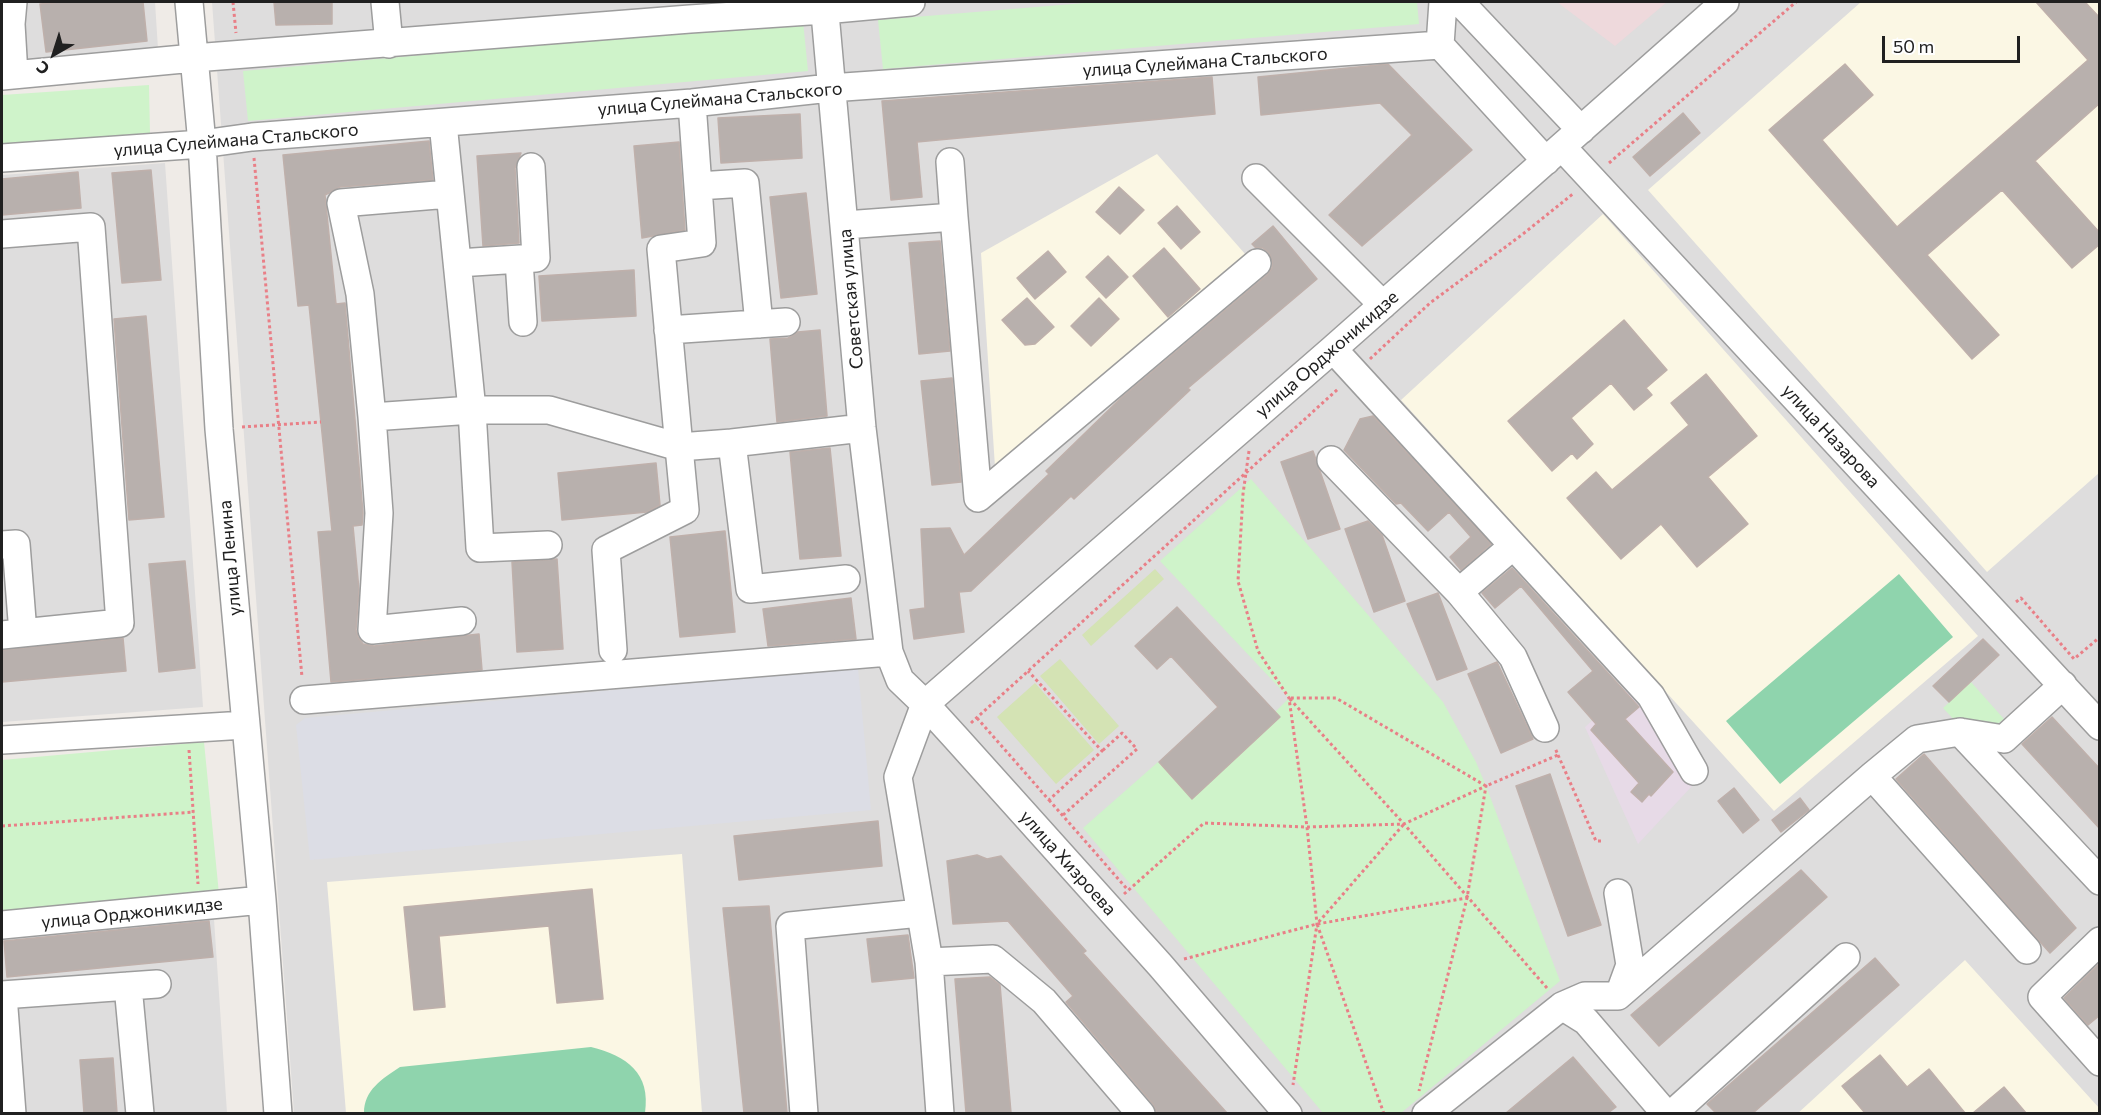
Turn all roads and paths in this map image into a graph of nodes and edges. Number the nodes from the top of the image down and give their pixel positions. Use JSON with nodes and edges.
{"nodes":[{"id":1,"x":13,"y":2,"type":"edge"},
{"id":2,"x":189,"y":2,"type":"edge"},
{"id":3,"x":233,"y":2,"type":"edge"},
{"id":4,"x":385,"y":2,"type":"edge"},
{"id":5,"x":911,"y":2,"type":"edge"},
{"id":6,"x":1443,"y":2,"type":"edge"},
{"id":7,"x":1460,"y":2,"type":"edge"},
{"id":8,"x":1725,"y":2,"type":"edge"},
{"id":9,"x":824,"y":6,"type":"edge"},
{"id":10,"x":690,"y":10,"type":"edge"},
{"id":11,"x":388,"y":44,"type":"junction"},
{"id":12,"x":1440,"y":45,"type":"junction"},
{"id":13,"x":238,"y":55,"type":"junction"},
{"id":14,"x":194,"y":58,"type":"junction"},
{"id":15,"x":8,"y":76,"type":"edge"},
{"id":16,"x":830,"y":88,"type":"junction"},
{"id":17,"x":692,"y":103,"type":"junction"},
{"id":18,"x":443,"y":123,"type":"junction"},
{"id":19,"x":252,"y":137,"type":"junction"},
{"id":20,"x":201,"y":144,"type":"junction"},
{"id":21,"x":1563,"y":146,"type":"junction"},
{"id":22,"x":2,"y":158,"type":"edge"},
{"id":23,"x":950,"y":162,"type":"dead end"},
{"id":24,"x":531,"y":167,"type":"dead end"},
{"id":25,"x":1256,"y":178,"type":"dead end"},
{"id":26,"x":698,"y":186,"type":"junction"},
{"id":27,"x":449,"y":194,"type":"junction"},
{"id":28,"x":954,"y":216,"type":"junction"},
{"id":29,"x":844,"y":225,"type":"junction"},
{"id":30,"x":2,"y":234,"type":"edge"},
{"id":31,"x":519,"y":260,"type":"junction"},
{"id":32,"x":458,"y":263,"type":"junction"},
{"id":33,"x":1257,"y":263,"type":"dead end"},
{"id":34,"x":1383,"y":305,"type":"junction"},
{"id":35,"x":523,"y":322,"type":"dead end"},
{"id":36,"x":786,"y":322,"type":"dead end"},
{"id":37,"x":759,"y":324,"type":"junction"},
{"id":38,"x":668,"y":330,"type":"junction"},
{"id":39,"x":1333,"y":349,"type":"junction"},
{"id":40,"x":472,"y":410,"type":"junction"},
{"id":41,"x":372,"y":417,"type":"junction"},
{"id":42,"x":321,"y":422,"type":"dead end"},
{"id":43,"x":279,"y":426,"type":"junction"},
{"id":44,"x":862,"y":428,"type":"junction"},
{"id":45,"x":219,"y":429,"type":"junction"},
{"id":46,"x":732,"y":443,"type":"junction"},
{"id":47,"x":679,"y":447,"type":"junction"},
{"id":48,"x":1250,"y":450,"type":"dead end"},
{"id":49,"x":1331,"y":460,"type":"dead end"},
{"id":50,"x":2,"y":545,"type":"edge"},
{"id":51,"x":548,"y":545,"type":"dead end"},
{"id":52,"x":1513,"y":546,"type":"junction"},
{"id":53,"x":846,"y":579,"type":"dead end"},
{"id":54,"x":1460,"y":592,"type":"junction"},
{"id":55,"x":883,"y":597,"type":"joint"},
{"id":56,"x":2015,"y":603,"type":"dead end"},
{"id":57,"x":462,"y":621,"type":"dead end"},
{"id":58,"x":12,"y":634,"type":"edge"},
{"id":59,"x":2100,"y":637,"type":"edge"},
{"id":60,"x":613,"y":650,"type":"dead end"},
{"id":61,"x":889,"y":652,"type":"junction"},
{"id":62,"x":1028,"y":671,"type":"dead end"},
{"id":63,"x":2063,"y":685,"type":"junction"},
{"id":64,"x":1289,"y":698,"type":"junction"},
{"id":65,"x":304,"y":700,"type":"joint"},
{"id":66,"x":925,"y":704,"type":"junction"},
{"id":67,"x":977,"y":718,"type":"dead end"},
{"id":68,"x":245,"y":725,"type":"junction"},
{"id":69,"x":2100,"y":726,"type":"edge"},
{"id":70,"x":1545,"y":728,"type":"joint"},
{"id":71,"x":187,"y":729,"type":"junction"},
{"id":72,"x":1960,"y":732,"type":"junction"},
{"id":73,"x":2,"y":740,"type":"edge"},
{"id":74,"x":1102,"y":752,"type":"junction"},
{"id":75,"x":1558,"y":756,"type":"junction"},
{"id":76,"x":1694,"y":771,"type":"dead end"},
{"id":77,"x":1872,"y":776,"type":"junction"},
{"id":78,"x":1486,"y":786,"type":"junction"},
{"id":79,"x":1049,"y":800,"type":"junction"},
{"id":80,"x":194,"y":812,"type":"junction"},
{"id":81,"x":1063,"y":816,"type":"junction"},
{"id":82,"x":1404,"y":824,"type":"junction"},
{"id":83,"x":2,"y":826,"type":"edge"},
{"id":84,"x":1307,"y":827,"type":"junction"},
{"id":85,"x":1603,"y":841,"type":"dead end"},
{"id":86,"x":2100,"y":882,"type":"edge"},
{"id":87,"x":1618,"y":893,"type":"dead end"},
{"id":88,"x":1467,"y":898,"type":"junction"},
{"id":89,"x":1118,"y":899,"type":"junction"},
{"id":90,"x":262,"y":900,"type":"junction"},
{"id":91,"x":200,"y":907,"type":"junction"},
{"id":92,"x":920,"y":913,"type":"junction"},
{"id":93,"x":1317,"y":924,"type":"junction"},
{"id":94,"x":2,"y":926,"type":"edge"},
{"id":95,"x":2100,"y":942,"type":"edge"},
{"id":96,"x":2028,"y":950,"type":"dead end"},
{"id":97,"x":1846,"y":957,"type":"dead end"},
{"id":98,"x":929,"y":962,"type":"junction"},
{"id":99,"x":1160,"y":965,"type":"junction"},
{"id":100,"x":157,"y":984,"type":"dead end"},
{"id":101,"x":128,"y":986,"type":"junction"},
{"id":102,"x":2,"y":995,"type":"edge"},
{"id":103,"x":1618,"y":996,"type":"junction"},
{"id":104,"x":1562,"y":1006,"type":"junction"},
{"id":105,"x":2100,"y":1062,"type":"edge"},
{"id":106,"x":5,"y":1064,"type":"edge"},
{"id":107,"x":1290,"y":1102,"type":"edge"},
{"id":108,"x":1422,"y":1102,"type":"edge"},
{"id":109,"x":12,"y":1113,"type":"edge"},
{"id":110,"x":141,"y":1113,"type":"edge"},
{"id":111,"x":278,"y":1113,"type":"edge"},
{"id":112,"x":804,"y":1113,"type":"edge"},
{"id":113,"x":940,"y":1113,"type":"edge"},
{"id":114,"x":1141,"y":1113,"type":"edge"},
{"id":115,"x":1384,"y":1113,"type":"edge"},
{"id":116,"x":1666,"y":1113,"type":"edge"},
{"id":117,"x":1672,"y":1113,"type":"edge"}],
"edges":[{"from":1,"to":15,"type":"street"},
{"from":2,"to":14,"type":"street","name":"улица Ленина"},
{"from":3,"to":13,"type":"path"},
{"from":4,"to":11,"type":"street"},
{"from":5,"to":9,"type":"street"},
{"from":6,"to":12,"type":"street"},
{"from":7,"to":21,"type":"street"},
{"from":8,"to":21,"type":"street","name":"улица Орджоникидзе"},
{"from":9,"to":10,"type":"street"},
{"from":9,"to":16,"type":"street","name":"Советская улица"},
{"from":10,"to":11,"type":"street"},
{"from":11,"to":13,"type":"street"},
{"from":12,"to":16,"type":"street","name":"улица Сулеймана Стальского"},
{"from":12,"to":21,"type":"street","name":"улица Назарова"},
{"from":13,"to":14,"type":"street"},
{"from":14,"to":15,"type":"street"},
{"from":14,"to":20,"type":"street","name":"улица Ленина"},
{"from":16,"to":17,"type":"street","name":"улица Сулеймана Стальского"},
{"from":16,"to":29,"type":"street","name":"Советская улица"},
{"from":17,"to":18,"type":"street","name":"улица Сулеймана Стальского"},
{"from":17,"to":26,"type":"street"},
{"from":18,"to":19,"type":"street","name":"улица Сулеймана Стальского"},
{"from":18,"to":27,"type":"street"},
{"from":19,"to":20,"type":"street","name":"улица Сулеймана Стальского"},
{"from":19,"to":43,"type":"path"},
{"from":20,"to":22,"type":"street","name":"улица Сулеймана Стальского"},
{"from":20,"to":45,"type":"street","name":"улица Ленина"},
{"from":21,"to":34,"type":"street","name":"улица Орджоникидзе"},
{"from":21,"to":63,"type":"street","name":"улица Назарова"},
{"from":23,"to":28,"type":"street"},
{"from":24,"to":31,"type":"street"},
{"from":25,"to":34,"type":"street"},
{"from":26,"to":37,"type":"street"},
{"from":26,"to":38,"type":"street"},
{"from":27,"to":32,"type":"street"},
{"from":27,"to":41,"type":"street"},
{"from":28,"to":29,"type":"street"},
{"from":28,"to":33,"type":"street"},
{"from":29,"to":44,"type":"street","name":"Советская улица"},
{"from":30,"to":58,"type":"street"},
{"from":31,"to":32,"type":"street"},
{"from":31,"to":35,"type":"street"},
{"from":32,"to":40,"type":"street"},
{"from":34,"to":39,"type":"street","name":"улица Орджоникидзе"},
{"from":36,"to":37,"type":"street"},
{"from":37,"to":38,"type":"street"},
{"from":38,"to":47,"type":"street"},
{"from":39,"to":52,"type":"street"},
{"from":39,"to":66,"type":"street","name":"улица Орджоникидзе"},
{"from":40,"to":41,"type":"street"},
{"from":40,"to":47,"type":"street"},
{"from":40,"to":51,"type":"street"},
{"from":41,"to":57,"type":"street"},
{"from":42,"to":43,"type":"path"},
{"from":43,"to":45,"type":"path"},
{"from":43,"to":65,"type":"path"},
{"from":44,"to":46,"type":"street"},
{"from":44,"to":55,"type":"street","name":"Советская улица"},
{"from":45,"to":68,"type":"street","name":"улица Ленина"},
{"from":46,"to":47,"type":"street"},
{"from":46,"to":53,"type":"street"},
{"from":47,"to":60,"type":"street"},
{"from":48,"to":64,"type":"path"},
{"from":49,"to":54,"type":"street"},
{"from":50,"to":58,"type":"street"},
{"from":52,"to":54,"type":"street"},
{"from":52,"to":76,"type":"street"},
{"from":54,"to":70,"type":"street"},
{"from":55,"to":61,"type":"street","name":"улица Хизроева"},
{"from":56,"to":59,"type":"path"},
{"from":61,"to":65,"type":"street"},
{"from":61,"to":66,"type":"street","name":"улица Хизроева"},
{"from":62,"to":74,"type":"path"},
{"from":63,"to":69,"type":"street","name":"улица Назарова"},
{"from":63,"to":72,"type":"street"},
{"from":64,"to":78,"type":"path"},
{"from":64,"to":82,"type":"path"},
{"from":64,"to":84,"type":"path"},
{"from":66,"to":89,"type":"street","name":"улица Хизроева"},
{"from":66,"to":92,"type":"street"},
{"from":67,"to":79,"type":"path"},
{"from":68,"to":71,"type":"street"},
{"from":68,"to":90,"type":"street","name":"улица Ленина"},
{"from":70,"to":75,"type":"path"},
{"from":71,"to":73,"type":"street"},
{"from":71,"to":80,"type":"path"},
{"from":72,"to":77,"type":"street"},
{"from":72,"to":86,"type":"street"},
{"from":74,"to":79,"type":"path"},
{"from":74,"to":81,"type":"path"},
{"from":75,"to":78,"type":"path"},
{"from":75,"to":85,"type":"path"},
{"from":77,"to":96,"type":"street"},
{"from":77,"to":103,"type":"street"},
{"from":78,"to":82,"type":"path"},
{"from":78,"to":88,"type":"path"},
{"from":79,"to":81,"type":"path"},
{"from":80,"to":83,"type":"path"},
{"from":80,"to":91,"type":"path"},
{"from":81,"to":89,"type":"path"},
{"from":82,"to":84,"type":"path"},
{"from":82,"to":88,"type":"path"},
{"from":82,"to":93,"type":"path"},
{"from":84,"to":89,"type":"path"},
{"from":84,"to":93,"type":"path"},
{"from":87,"to":103,"type":"street"},
{"from":88,"to":93,"type":"path"},
{"from":88,"to":104,"type":"path"},
{"from":88,"to":108,"type":"path"},
{"from":89,"to":99,"type":"street","name":"улица Хизроева"},
{"from":90,"to":91,"type":"street","name":"улица Орджоникидзе"},
{"from":90,"to":111,"type":"street","name":"улица Ленина"},
{"from":91,"to":94,"type":"street","name":"улица Орджоникидзе"},
{"from":92,"to":98,"type":"street"},
{"from":92,"to":112,"type":"street"},
{"from":93,"to":99,"type":"path"},
{"from":93,"to":107,"type":"path"},
{"from":93,"to":115,"type":"path"},
{"from":95,"to":105,"type":"street"},
{"from":97,"to":117,"type":"street"},
{"from":98,"to":113,"type":"street"},
{"from":98,"to":114,"type":"street"},
{"from":99,"to":107,"type":"street","name":"улица Хизроева"},
{"from":100,"to":101,"type":"street"},
{"from":101,"to":102,"type":"street"},
{"from":101,"to":110,"type":"street"},
{"from":102,"to":106,"type":"street"},
{"from":103,"to":104,"type":"street"},
{"from":104,"to":108,"type":"street"},
{"from":104,"to":116,"type":"street"},
{"from":106,"to":109,"type":"street"}]}
